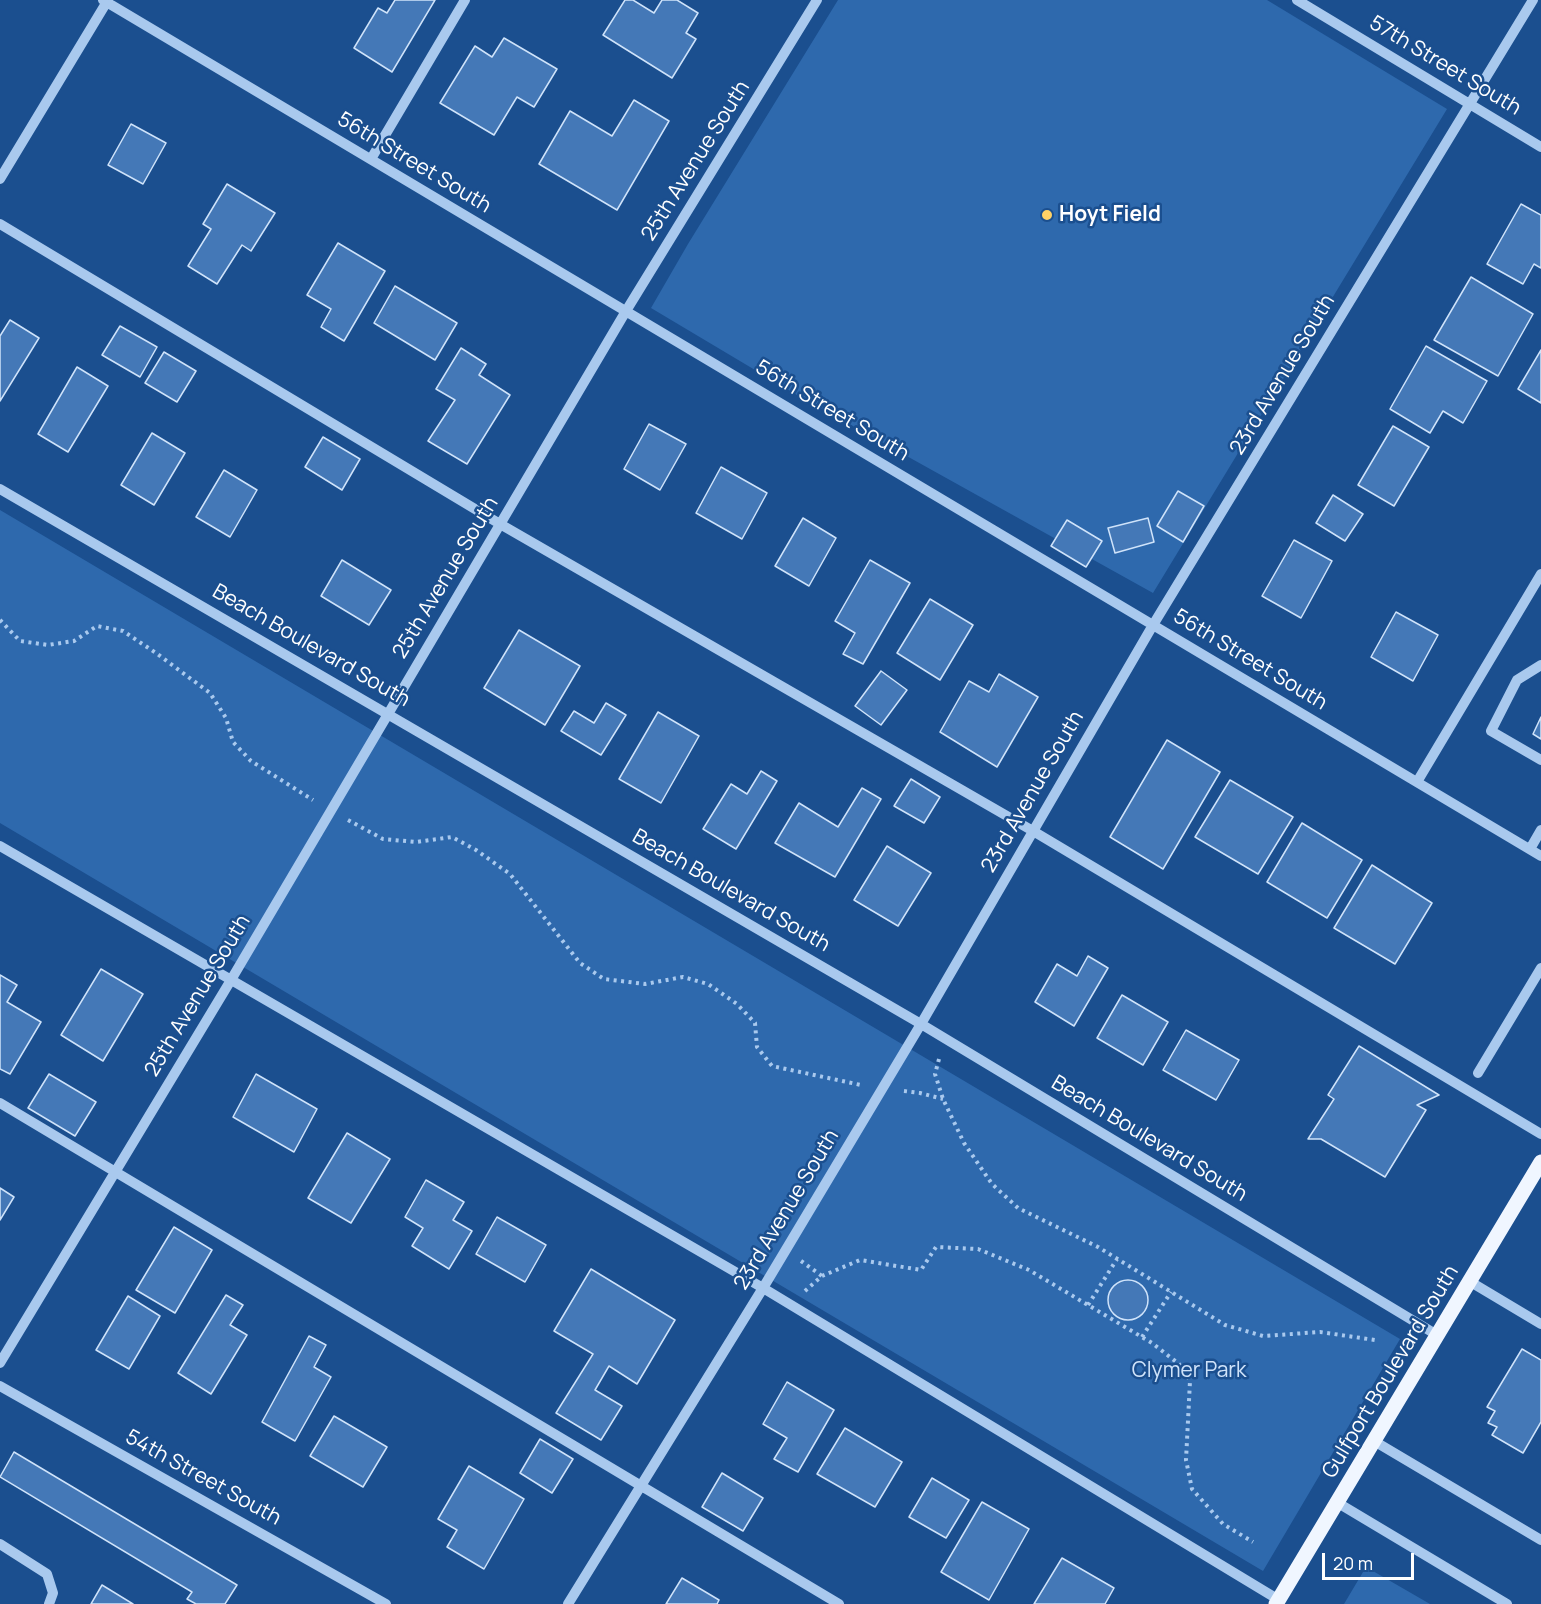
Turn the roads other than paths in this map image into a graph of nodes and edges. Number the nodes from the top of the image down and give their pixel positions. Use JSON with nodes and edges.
{"nodes":[{"id":1,"x":465,"y":0,"type":"edge"},
{"id":2,"x":818,"y":0,"type":"edge"},
{"id":3,"x":1297,"y":0,"type":"edge"},
{"id":4,"x":1533,"y":0,"type":"edge"},
{"id":5,"x":106,"y":1,"type":"edge"},
{"id":6,"x":1470,"y":104,"type":"junction"},
{"id":7,"x":1541,"y":147,"type":"edge"},
{"id":8,"x":371,"y":159,"type":"junction"},
{"id":9,"x":0,"y":179,"type":"edge"},
{"id":10,"x":0,"y":224,"type":"edge"},
{"id":11,"x":626,"y":311,"type":"junction"},
{"id":12,"x":0,"y":489,"type":"edge"},
{"id":13,"x":500,"y":524,"type":"junction"},
{"id":14,"x":1541,"y":574,"type":"edge"},
{"id":15,"x":1153,"y":625,"type":"junction"},
{"id":16,"x":1541,"y":665,"type":"edge"},
{"id":17,"x":388,"y":714,"type":"junction"},
{"id":18,"x":1541,"y":760,"type":"edge"},
{"id":19,"x":1417,"y":782,"type":"junction"},
{"id":20,"x":1541,"y":830,"type":"edge"},
{"id":21,"x":1033,"y":831,"type":"junction"},
{"id":22,"x":0,"y":846,"type":"edge"},
{"id":23,"x":1530,"y":849,"type":"junction"},
{"id":24,"x":1541,"y":856,"type":"edge"},
{"id":25,"x":1541,"y":968,"type":"edge"},
{"id":26,"x":231,"y":980,"type":"junction"},
{"id":27,"x":921,"y":1024,"type":"junction"},
{"id":28,"x":1478,"y":1073,"type":"dead end"},
{"id":29,"x":0,"y":1103,"type":"edge"},
{"id":30,"x":1541,"y":1134,"type":"edge"},
{"id":31,"x":1541,"y":1162,"type":"edge"},
{"id":32,"x":115,"y":1172,"type":"junction"},
{"id":33,"x":1469,"y":1281,"type":"junction"},
{"id":34,"x":763,"y":1287,"type":"junction"},
{"id":35,"x":1541,"y":1324,"type":"edge"},
{"id":36,"x":1437,"y":1335,"type":"junction"},
{"id":37,"x":0,"y":1363,"type":"edge"},
{"id":38,"x":0,"y":1386,"type":"edge"},
{"id":39,"x":1374,"y":1441,"type":"junction"},
{"id":40,"x":640,"y":1486,"type":"junction"},
{"id":41,"x":1338,"y":1503,"type":"junction"},
{"id":42,"x":1541,"y":1540,"type":"edge"},
{"id":43,"x":0,"y":1544,"type":"edge"},
{"id":44,"x":1277,"y":1602,"type":"edge"},
{"id":45,"x":49,"y":1604,"type":"edge"},
{"id":46,"x":386,"y":1604,"type":"edge"},
{"id":47,"x":568,"y":1604,"type":"edge"},
{"id":48,"x":839,"y":1604,"type":"edge"},
{"id":49,"x":1507,"y":1604,"type":"edge"}],
"edges":[{"from":1,"to":8,"type":"street"},
{"from":2,"to":11,"type":"street","name":"25th Avenue South"},
{"from":3,"to":6,"type":"street","name":"57th Street South"},
{"from":4,"to":6,"type":"street","name":"23rd Avenue South"},
{"from":5,"to":8,"type":"street","name":"56th Street South"},
{"from":5,"to":9,"type":"street"},
{"from":6,"to":7,"type":"street","name":"57th Street South"},
{"from":6,"to":15,"type":"street","name":"23rd Avenue South"},
{"from":8,"to":11,"type":"street","name":"56th Street South"},
{"from":10,"to":13,"type":"street"},
{"from":11,"to":13,"type":"street","name":"25th Avenue South"},
{"from":11,"to":15,"type":"street","name":"56th Street South"},
{"from":12,"to":17,"type":"street","name":"Beach Boulevard South"},
{"from":13,"to":17,"type":"street","name":"25th Avenue South"},
{"from":13,"to":21,"type":"street"},
{"from":14,"to":19,"type":"street"},
{"from":15,"to":19,"type":"street","name":"56th Street South"},
{"from":15,"to":21,"type":"street","name":"23rd Avenue South"},
{"from":16,"to":18,"type":"street"},
{"from":17,"to":26,"type":"street","name":"25th Avenue South"},
{"from":17,"to":27,"type":"street","name":"Beach Boulevard South"},
{"from":19,"to":23,"type":"street","name":"56th Street South"},
{"from":20,"to":23,"type":"street"},
{"from":21,"to":27,"type":"street","name":"23rd Avenue South"},
{"from":21,"to":30,"type":"street"},
{"from":22,"to":26,"type":"street"},
{"from":23,"to":24,"type":"street","name":"56th Street South"},
{"from":25,"to":28,"type":"street"},
{"from":26,"to":32,"type":"street","name":"25th Avenue South"},
{"from":26,"to":34,"type":"street"},
{"from":27,"to":34,"type":"street","name":"23rd Avenue South"},
{"from":27,"to":36,"type":"street","name":"Beach Boulevard South"},
{"from":29,"to":32,"type":"street"},
{"from":31,"to":33,"type":"main road","name":"Gulfport Boulevard South"},
{"from":32,"to":37,"type":"street","name":"25th Avenue South"},
{"from":32,"to":40,"type":"street"},
{"from":33,"to":35,"type":"street"},
{"from":33,"to":36,"type":"main road","name":"Gulfport Boulevard South"},
{"from":34,"to":40,"type":"street","name":"23rd Avenue South"},
{"from":34,"to":44,"type":"street"},
{"from":36,"to":39,"type":"main road","name":"Gulfport Boulevard South"},
{"from":38,"to":46,"type":"street","name":"54th Street South"},
{"from":39,"to":41,"type":"main road","name":"Gulfport Boulevard South"},
{"from":39,"to":42,"type":"street"},
{"from":40,"to":47,"type":"street","name":"23rd Avenue South"},
{"from":40,"to":48,"type":"street"},
{"from":41,"to":44,"type":"main road","name":"Gulfport Boulevard South"},
{"from":41,"to":49,"type":"street"},
{"from":43,"to":45,"type":"street"}]}
